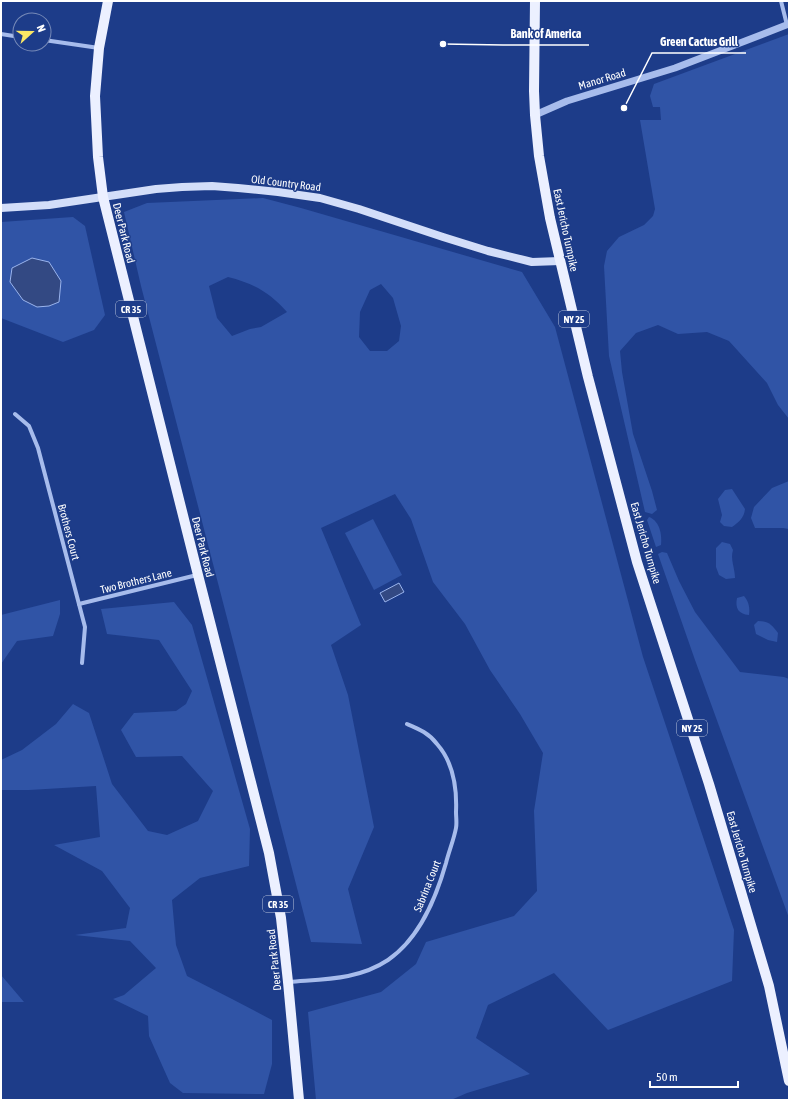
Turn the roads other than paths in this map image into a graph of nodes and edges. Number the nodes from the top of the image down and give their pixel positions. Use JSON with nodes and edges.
{"nodes":[{"id":1,"x":108,"y":1,"type":"edge"},
{"id":2,"x":535,"y":1,"type":"edge"},
{"id":3,"x":782,"y":1,"type":"edge"},
{"id":4,"x":788,"y":24,"type":"edge"},
{"id":5,"x":1,"y":34,"type":"edge"},
{"id":6,"x":12,"y":36,"type":"edge"},
{"id":7,"x":52,"y":41,"type":"edge"},
{"id":8,"x":99,"y":48,"type":"junction"},
{"id":9,"x":535,"y":115,"type":"junction"},
{"id":10,"x":103,"y":197,"type":"junction"},
{"id":11,"x":1,"y":208,"type":"edge"},
{"id":12,"x":560,"y":261,"type":"junction"},
{"id":13,"x":15,"y":414,"type":"dead end"},
{"id":14,"x":198,"y":575,"type":"junction"},
{"id":15,"x":79,"y":604,"type":"junction"},
{"id":16,"x":82,"y":663,"type":"dead end"},
{"id":17,"x":407,"y":724,"type":"dead end"},
{"id":18,"x":288,"y":982,"type":"junction"},
{"id":19,"x":789,"y":1081,"type":"edge"},
{"id":20,"x":299,"y":1100,"type":"edge"}],
"edges":[{"from":1,"to":8,"type":"main road","name":"Deer Park Road","number":"CR 35"},
{"from":2,"to":9,"type":"main road","name":"East Jericho Turnpike","number":"NY 25"},
{"from":3,"to":4,"type":"street"},
{"from":4,"to":9,"type":"street","name":"Manor Road"},
{"from":5,"to":6,"type":"street"},
{"from":7,"to":8,"type":"street"},
{"from":8,"to":10,"type":"main road","name":"Deer Park Road","number":"CR 35"},
{"from":9,"to":12,"type":"main road","name":"East Jericho Turnpike","number":"NY 25"},
{"from":10,"to":11,"type":"main road","name":"Old Country Road"},
{"from":10,"to":12,"type":"main road","name":"Old Country Road"},
{"from":10,"to":14,"type":"main road","name":"Deer Park Road","number":"CR 35"},
{"from":12,"to":19,"type":"main road","name":"East Jericho Turnpike","number":"NY 25"},
{"from":13,"to":15,"type":"street","name":"Brothers Court"},
{"from":14,"to":15,"type":"street","name":"Two Brothers Lane"},
{"from":14,"to":18,"type":"main road","name":"Deer Park Road","number":"CR 35"},
{"from":15,"to":16,"type":"street","name":"Brothers Court"},
{"from":17,"to":18,"type":"street","name":"Sabrina Court"},
{"from":18,"to":20,"type":"main road","name":"Deer Park Road","number":"CR 35"}]}
